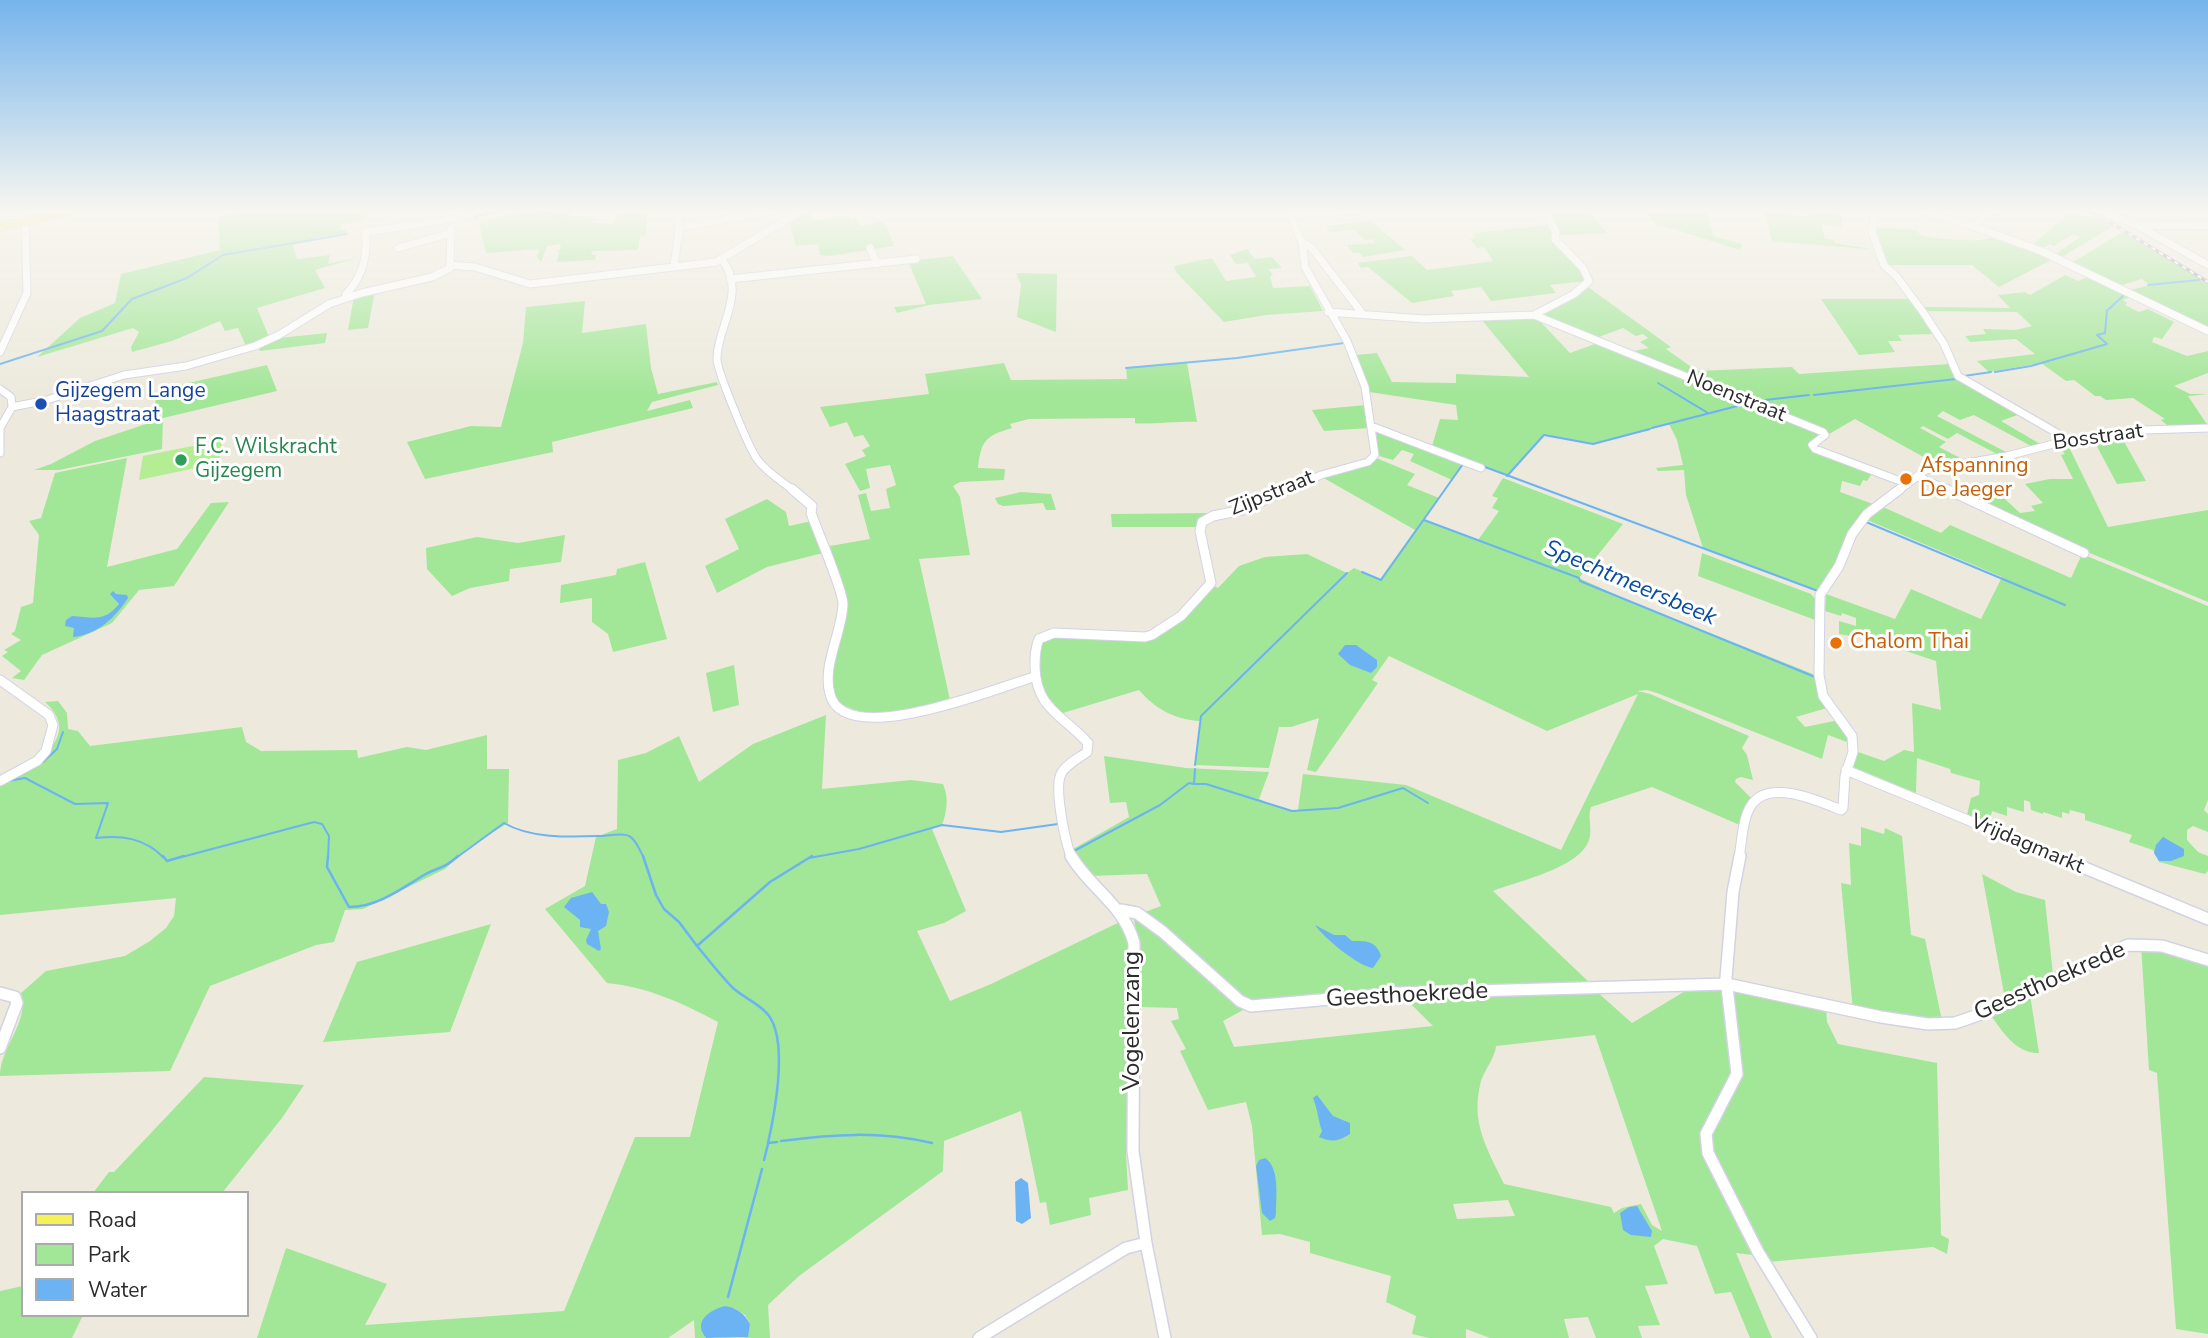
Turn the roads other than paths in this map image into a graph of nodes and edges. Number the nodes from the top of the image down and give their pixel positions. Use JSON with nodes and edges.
{"nodes":[{"id":1,"x":26,"y":272,"type":"edge"},
{"id":2,"x":359,"y":272,"type":"edge"},
{"id":3,"x":441,"y":272,"type":"edge"},
{"id":4,"x":493,"y":272,"type":"edge"},
{"id":5,"x":622,"y":272,"type":"edge"},
{"id":6,"x":729,"y":272,"type":"edge"},
{"id":7,"x":794,"y":272,"type":"edge"},
{"id":8,"x":1308,"y":272,"type":"edge"},
{"id":9,"x":1331,"y":272,"type":"edge"},
{"id":10,"x":1585,"y":272,"type":"edge"},
{"id":11,"x":1892,"y":272,"type":"edge"},
{"id":12,"x":2090,"y":272,"type":"edge"},
{"id":13,"x":730,"y":279,"type":"junction"},
{"id":14,"x":355,"y":288,"type":"junction"},
{"id":15,"x":362,"y":293,"type":"junction"},
{"id":16,"x":340,"y":300,"type":"junction"},
{"id":17,"x":1328,"y":312,"type":"junction"},
{"id":18,"x":1362,"y":313,"type":"junction"},
{"id":19,"x":1534,"y":316,"type":"junction"},
{"id":20,"x":2208,"y":331,"type":"edge"},
{"id":21,"x":0,"y":352,"type":"edge"},
{"id":22,"x":0,"y":389,"type":"edge"},
{"id":23,"x":12,"y":407,"type":"junction"},
{"id":24,"x":1371,"y":426,"type":"junction"},
{"id":25,"x":0,"y":428,"type":"edge"},
{"id":26,"x":2208,"y":428,"type":"edge"},
{"id":27,"x":2070,"y":440,"type":"junction"},
{"id":28,"x":0,"y":453,"type":"edge"},
{"id":29,"x":1481,"y":468,"type":"dead end"},
{"id":30,"x":1917,"y":476,"type":"junction"},
{"id":31,"x":1908,"y":484,"type":"junction"},
{"id":32,"x":2084,"y":553,"type":"dead end"},
{"id":33,"x":1034,"y":677,"type":"junction"},
{"id":34,"x":0,"y":680,"type":"edge"},
{"id":35,"x":1846,"y":770,"type":"junction"},
{"id":36,"x":0,"y":780,"type":"edge"},
{"id":37,"x":1121,"y":910,"type":"junction"},
{"id":38,"x":2208,"y":919,"type":"edge"},
{"id":39,"x":2208,"y":960,"type":"edge"},
{"id":40,"x":1727,"y":984,"type":"junction"},
{"id":41,"x":0,"y":993,"type":"edge"},
{"id":42,"x":0,"y":1048,"type":"edge"},
{"id":43,"x":1146,"y":1243,"type":"junction"},
{"id":44,"x":979,"y":1338,"type":"edge"},
{"id":45,"x":1165,"y":1338,"type":"edge"},
{"id":46,"x":1811,"y":1338,"type":"edge"}],
"edges":[{"from":1,"to":21,"type":"street"},
{"from":2,"to":14,"type":"street"},
{"from":3,"to":15,"type":"street"},
{"from":4,"to":5,"type":"street"},
{"from":6,"to":13,"type":"street"},
{"from":7,"to":13,"type":"street"},
{"from":8,"to":17,"type":"street","name":"Zijpstraat"},
{"from":9,"to":18,"type":"street"},
{"from":10,"to":19,"type":"street","name":"Noenstraat"},
{"from":11,"to":27,"type":"street"},
{"from":12,"to":20,"type":"street"},
{"from":13,"to":33,"type":"street"},
{"from":14,"to":15,"type":"street"},
{"from":14,"to":16,"type":"street"},
{"from":15,"to":16,"type":"street"},
{"from":16,"to":23,"type":"street"},
{"from":17,"to":18,"type":"street","name":"Noenstraat"},
{"from":17,"to":24,"type":"street","name":"Zijpstraat"},
{"from":18,"to":19,"type":"street","name":"Noenstraat"},
{"from":19,"to":31,"type":"street","name":"Noenstraat"},
{"from":22,"to":23,"type":"street"},
{"from":23,"to":25,"type":"street"},
{"from":24,"to":29,"type":"street"},
{"from":24,"to":33,"type":"street","name":"Zijpstraat"},
{"from":25,"to":28,"type":"street"},
{"from":26,"to":27,"type":"street","name":"Bosstraat"},
{"from":27,"to":30,"type":"street","name":"Bosstraat"},
{"from":30,"to":31,"type":"street","name":"Bosstraat"},
{"from":30,"to":32,"type":"street"},
{"from":31,"to":35,"type":"street","name":"Bosstraat"},
{"from":33,"to":37,"type":"street","name":"Vogelenzang"},
{"from":34,"to":36,"type":"street"},
{"from":35,"to":38,"type":"street","name":"Vrijdagmarkt"},
{"from":35,"to":40,"type":"street"},
{"from":37,"to":40,"type":"street","name":"Geesthoekrede"},
{"from":37,"to":43,"type":"street","name":"Vogelenzang"},
{"from":39,"to":40,"type":"street","name":"Geesthoekrede"},
{"from":40,"to":46,"type":"street"},
{"from":41,"to":42,"type":"street"},
{"from":43,"to":44,"type":"street"},
{"from":43,"to":45,"type":"street","name":"Vogelenzang"}]}
